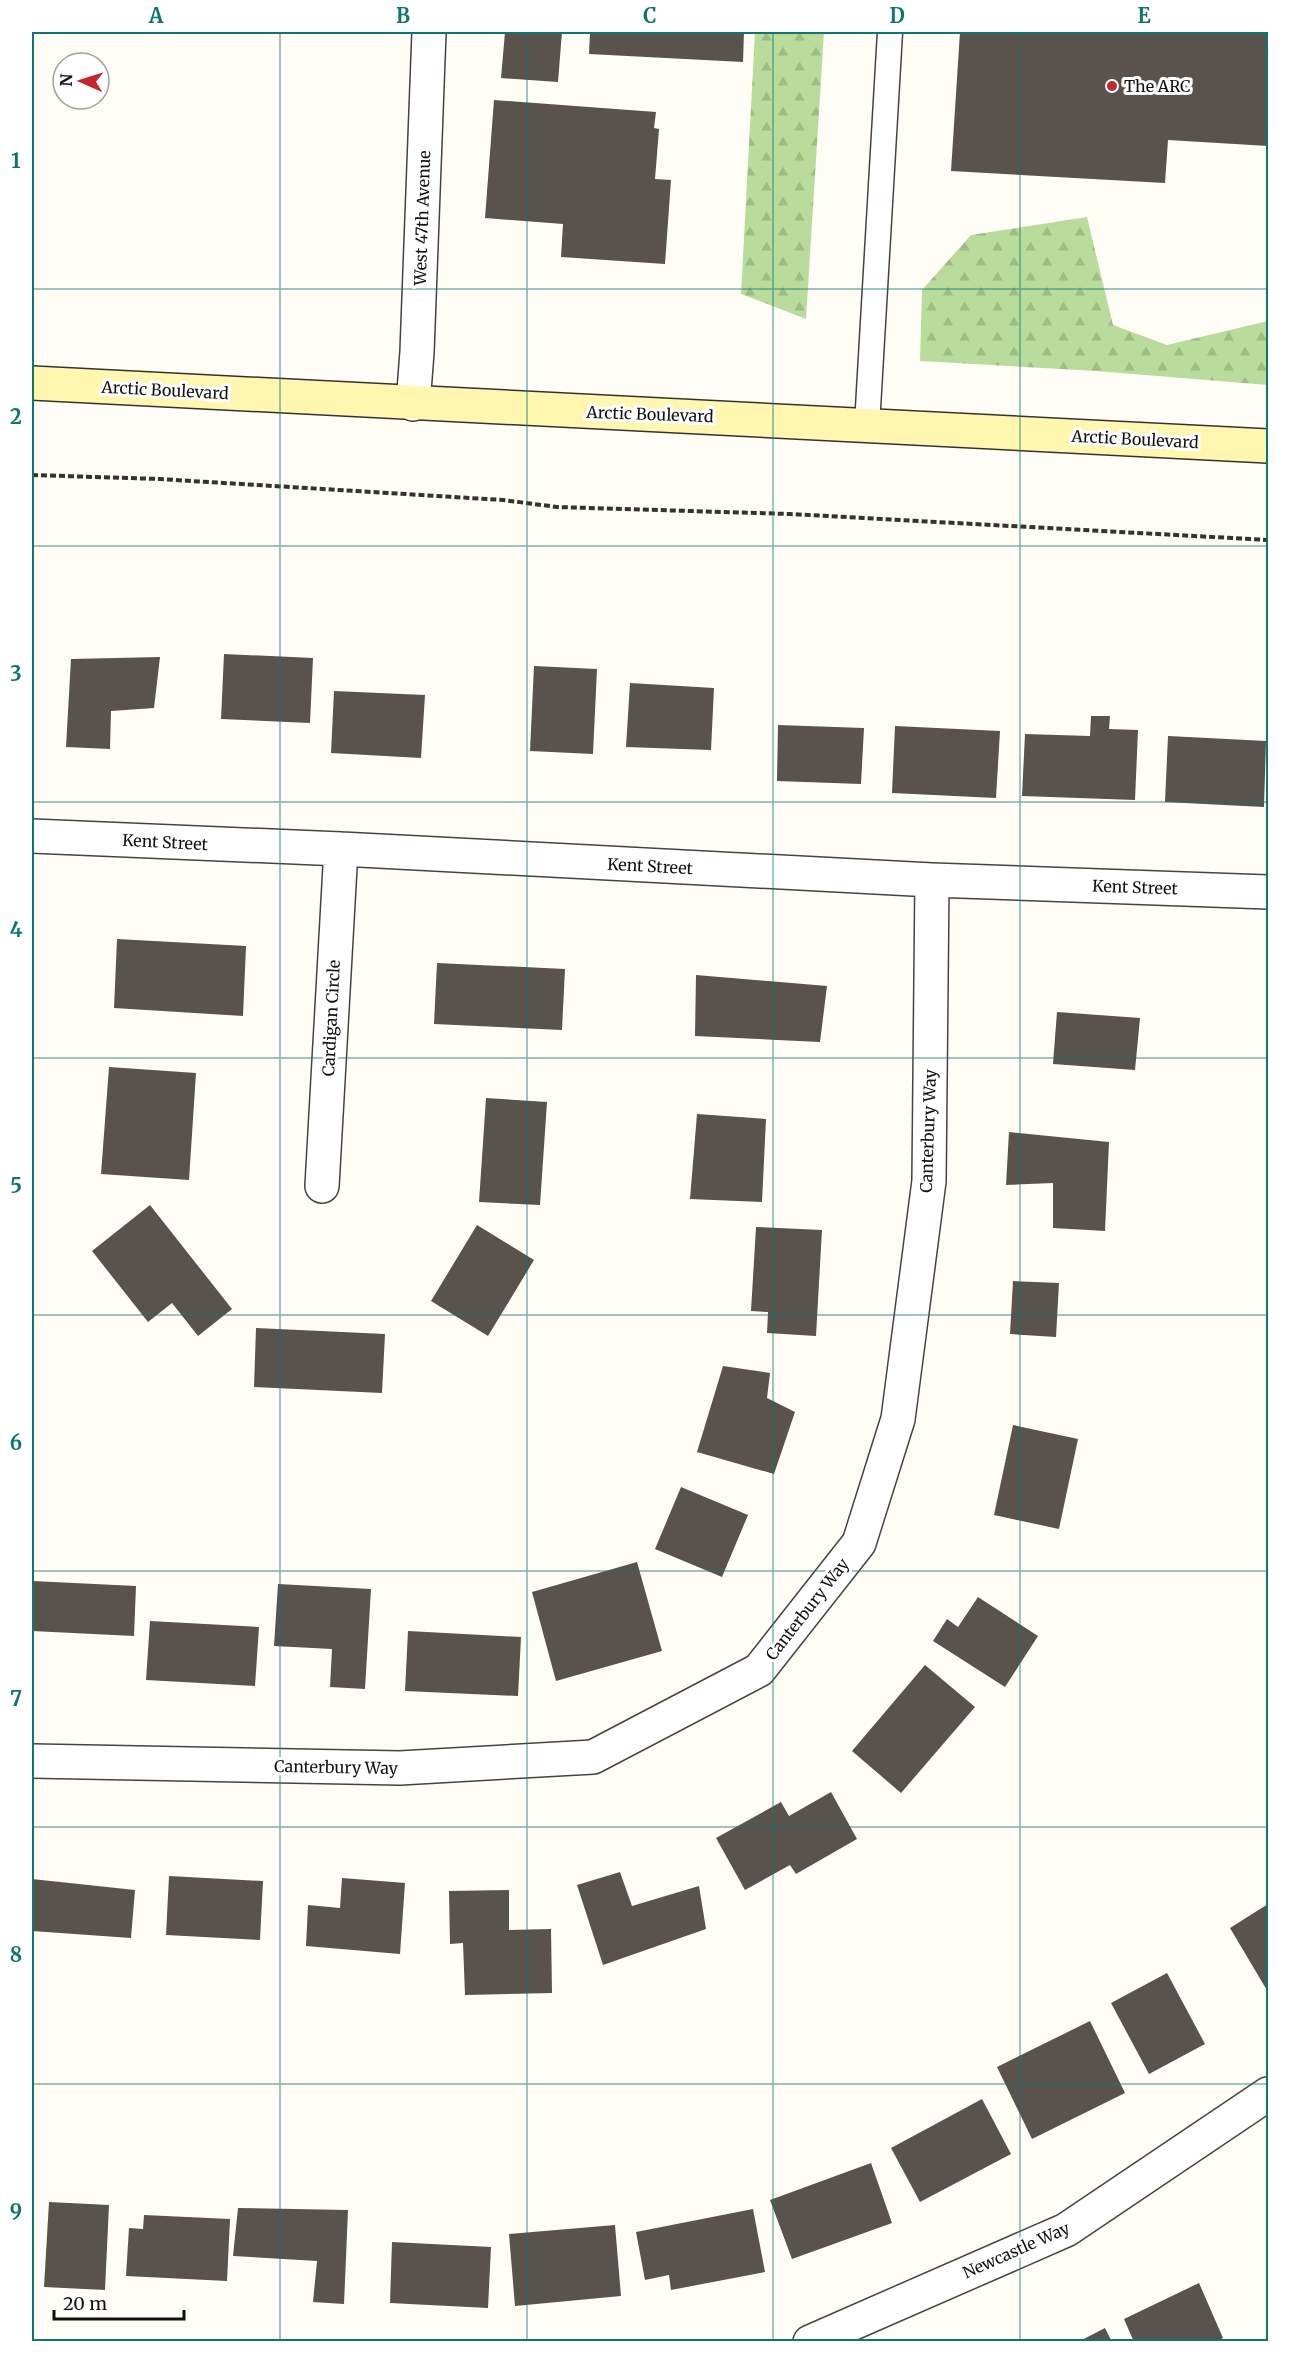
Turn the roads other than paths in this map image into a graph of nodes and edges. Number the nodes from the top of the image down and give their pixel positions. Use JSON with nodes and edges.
{"nodes":[{"id":1,"x":429,"y":32,"type":"edge"},
{"id":2,"x":890,"y":32,"type":"edge"},
{"id":3,"x":32,"y":383,"type":"edge"},
{"id":4,"x":413,"y":404,"type":"junction"},
{"id":5,"x":867,"y":425,"type":"junction"},
{"id":6,"x":1269,"y":446,"type":"edge"},
{"id":7,"x":32,"y":836,"type":"edge"},
{"id":8,"x":341,"y":849,"type":"junction"},
{"id":9,"x":932,"y":880,"type":"junction"},
{"id":10,"x":1269,"y":892,"type":"edge"},
{"id":11,"x":322,"y":1186,"type":"dead end"},
{"id":12,"x":32,"y":1761,"type":"edge"},
{"id":13,"x":1269,"y":2094,"type":"edge"},
{"id":14,"x":810,"y":2342,"type":"edge"}],
"edges":[{"from":1,"to":4,"type":"street","name":"West 47th Avenue"},
{"from":2,"to":5,"type":"lane"},
{"from":3,"to":4,"type":"main road","name":"Arctic Boulevard"},
{"from":4,"to":5,"type":"main road","name":"Arctic Boulevard"},
{"from":5,"to":6,"type":"main road","name":"Arctic Boulevard"},
{"from":7,"to":8,"type":"street","name":"Kent Street"},
{"from":8,"to":9,"type":"street","name":"Kent Street"},
{"from":8,"to":11,"type":"street","name":"Cardigan Circle"},
{"from":9,"to":10,"type":"street","name":"Kent Street"},
{"from":9,"to":12,"type":"street","name":"Canterbury Way"},
{"from":13,"to":14,"type":"street","name":"Newcastle Way"}]}
